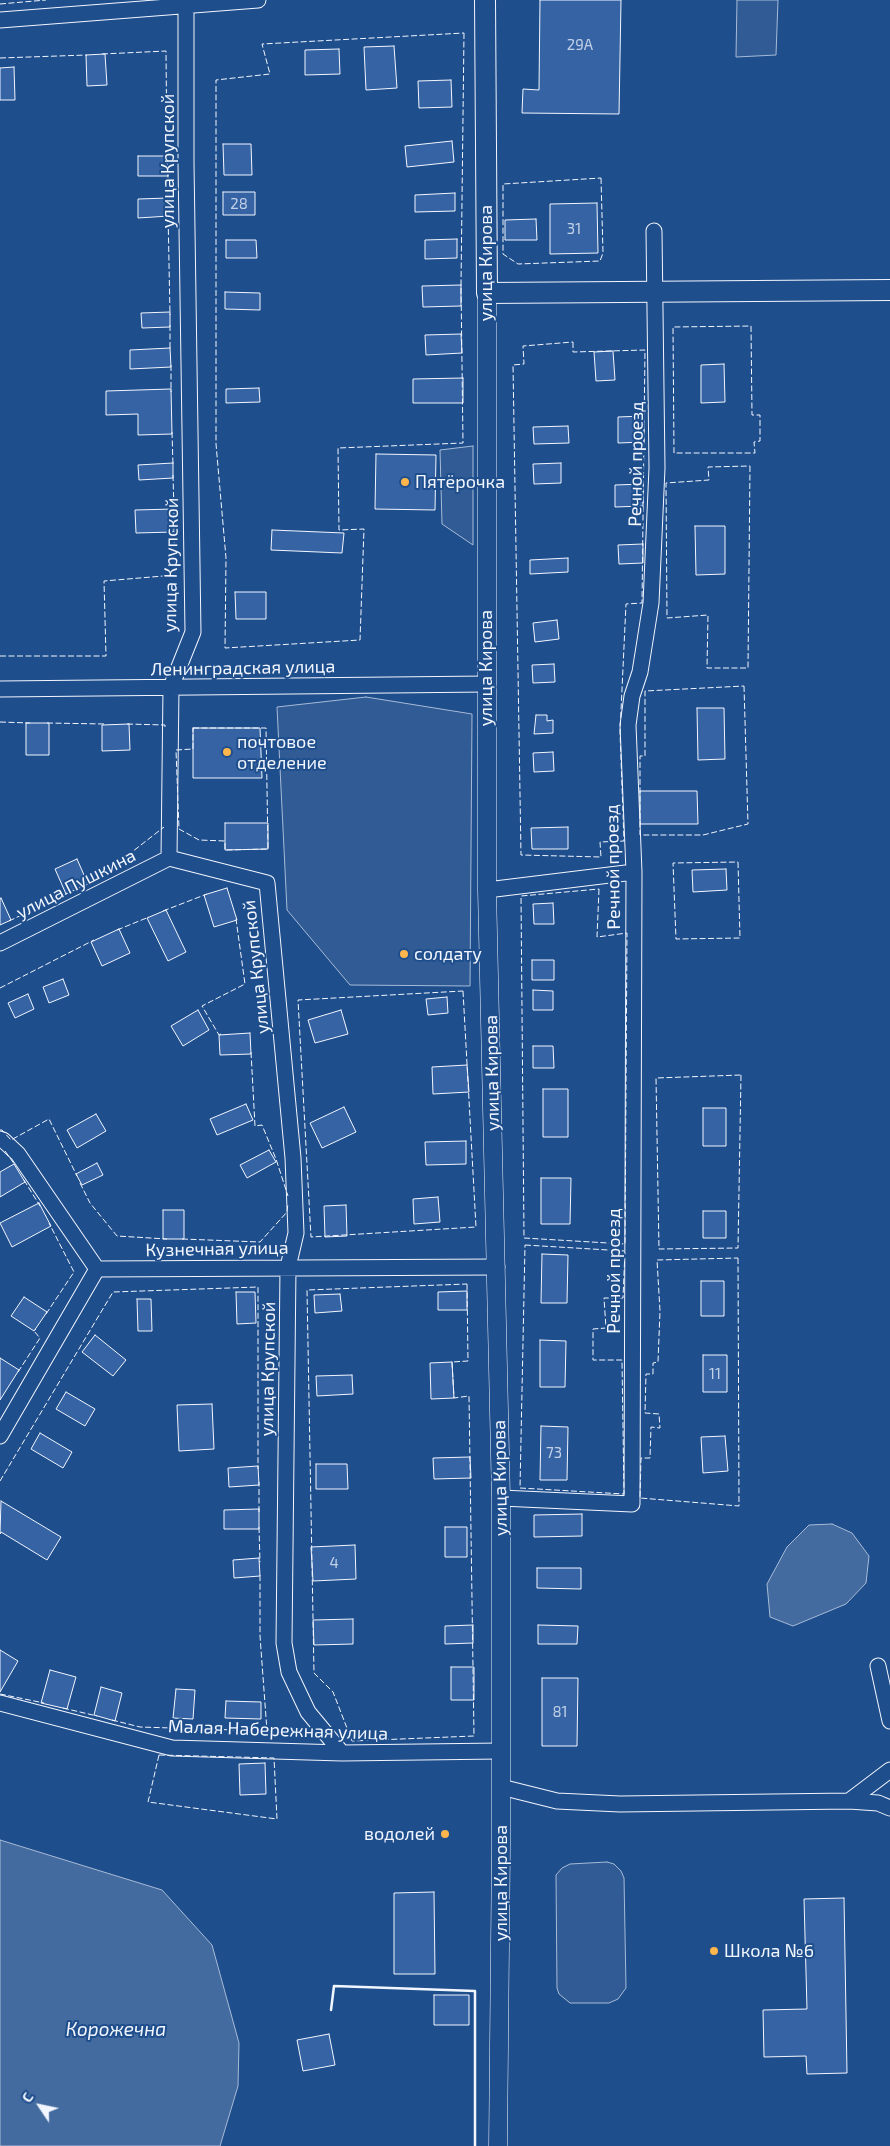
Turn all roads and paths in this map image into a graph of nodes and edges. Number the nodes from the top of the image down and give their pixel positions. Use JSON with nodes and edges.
{"nodes":[{"id":1,"x":258,"y":0,"type":"edge"},
{"id":2,"x":485,"y":0,"type":"edge"},
{"id":3,"x":186,"y":3,"type":"edge"},
{"id":4,"x":0,"y":20,"type":"edge"},
{"id":5,"x":654,"y":231,"type":"dead end"},
{"id":6,"x":890,"y":290,"type":"edge"},
{"id":7,"x":487,"y":293,"type":"junction"},
{"id":8,"x":655,"y":293,"type":"junction"},
{"id":9,"x":486,"y":684,"type":"junction"},
{"id":10,"x":171,"y":687,"type":"junction"},
{"id":11,"x":0,"y":689,"type":"edge"},
{"id":12,"x":169,"y":858,"type":"junction"},
{"id":13,"x":634,"y":872,"type":"junction"},
{"id":14,"x":487,"y":890,"type":"junction"},
{"id":15,"x":0,"y":943,"type":"edge"},
{"id":16,"x":2,"y":1140,"type":"edge"},
{"id":17,"x":288,"y":1267,"type":"junction"},
{"id":18,"x":497,"y":1267,"type":"junction"},
{"id":19,"x":97,"y":1269,"type":"junction"},
{"id":20,"x":0,"y":1436,"type":"edge"},
{"id":21,"x":501,"y":1498,"type":"junction"},
{"id":22,"x":878,"y":1666,"type":"dead end"},
{"id":23,"x":0,"y":1703,"type":"edge"},
{"id":24,"x":890,"y":1721,"type":"edge"},
{"id":25,"x":500,"y":1751,"type":"junction"},
{"id":26,"x":342,"y":1753,"type":"junction"},
{"id":27,"x":890,"y":1770,"type":"edge"},
{"id":28,"x":501,"y":1786,"type":"junction"},
{"id":29,"x":849,"y":1801,"type":"junction"},
{"id":30,"x":890,"y":1808,"type":"edge"},
{"id":31,"x":498,"y":2146,"type":"edge"}],
"edges":[{"from":1,"to":3,"type":"street"},
{"from":2,"to":7,"type":"main road","name":"улица Кирова"},
{"from":3,"to":4,"type":"street"},
{"from":3,"to":10,"type":"street","name":"улица Крупской"},
{"from":5,"to":8,"type":"street","name":"Речной проезд"},
{"from":6,"to":8,"type":"main road"},
{"from":7,"to":8,"type":"main road"},
{"from":7,"to":9,"type":"street","name":"улица Кирова"},
{"from":8,"to":13,"type":"street","name":"Речной проезд"},
{"from":9,"to":10,"type":"street","name":"Ленинградская улица"},
{"from":9,"to":14,"type":"street","name":"улица Кирова"},
{"from":10,"to":11,"type":"street","name":"Ленинградская улица"},
{"from":10,"to":12,"type":"street","name":"улица Крупской"},
{"from":12,"to":15,"type":"street","name":"улица Пушкина"},
{"from":12,"to":17,"type":"street","name":"улица Крупской"},
{"from":13,"to":14,"type":"street"},
{"from":13,"to":21,"type":"street","name":"Речной проезд"},
{"from":14,"to":18,"type":"street","name":"улица Кирова"},
{"from":16,"to":19,"type":"street"},
{"from":17,"to":18,"type":"street","name":"Кузнечная улица"},
{"from":17,"to":19,"type":"street","name":"Кузнечная улица"},
{"from":17,"to":26,"type":"street","name":"улица Крупской"},
{"from":18,"to":21,"type":"street","name":"улица Кирова"},
{"from":19,"to":20,"type":"street"},
{"from":21,"to":25,"type":"street","name":"улица Кирова"},
{"from":22,"to":24,"type":"street"},
{"from":23,"to":26,"type":"street","name":"Малая Набережная улица"},
{"from":25,"to":26,"type":"street","name":"Малая Набережная улица"},
{"from":25,"to":28,"type":"street","name":"улица Кирова"},
{"from":27,"to":29,"type":"street"},
{"from":28,"to":29,"type":"street"},
{"from":28,"to":31,"type":"street","name":"улица Кирова"},
{"from":29,"to":30,"type":"street"}]}
